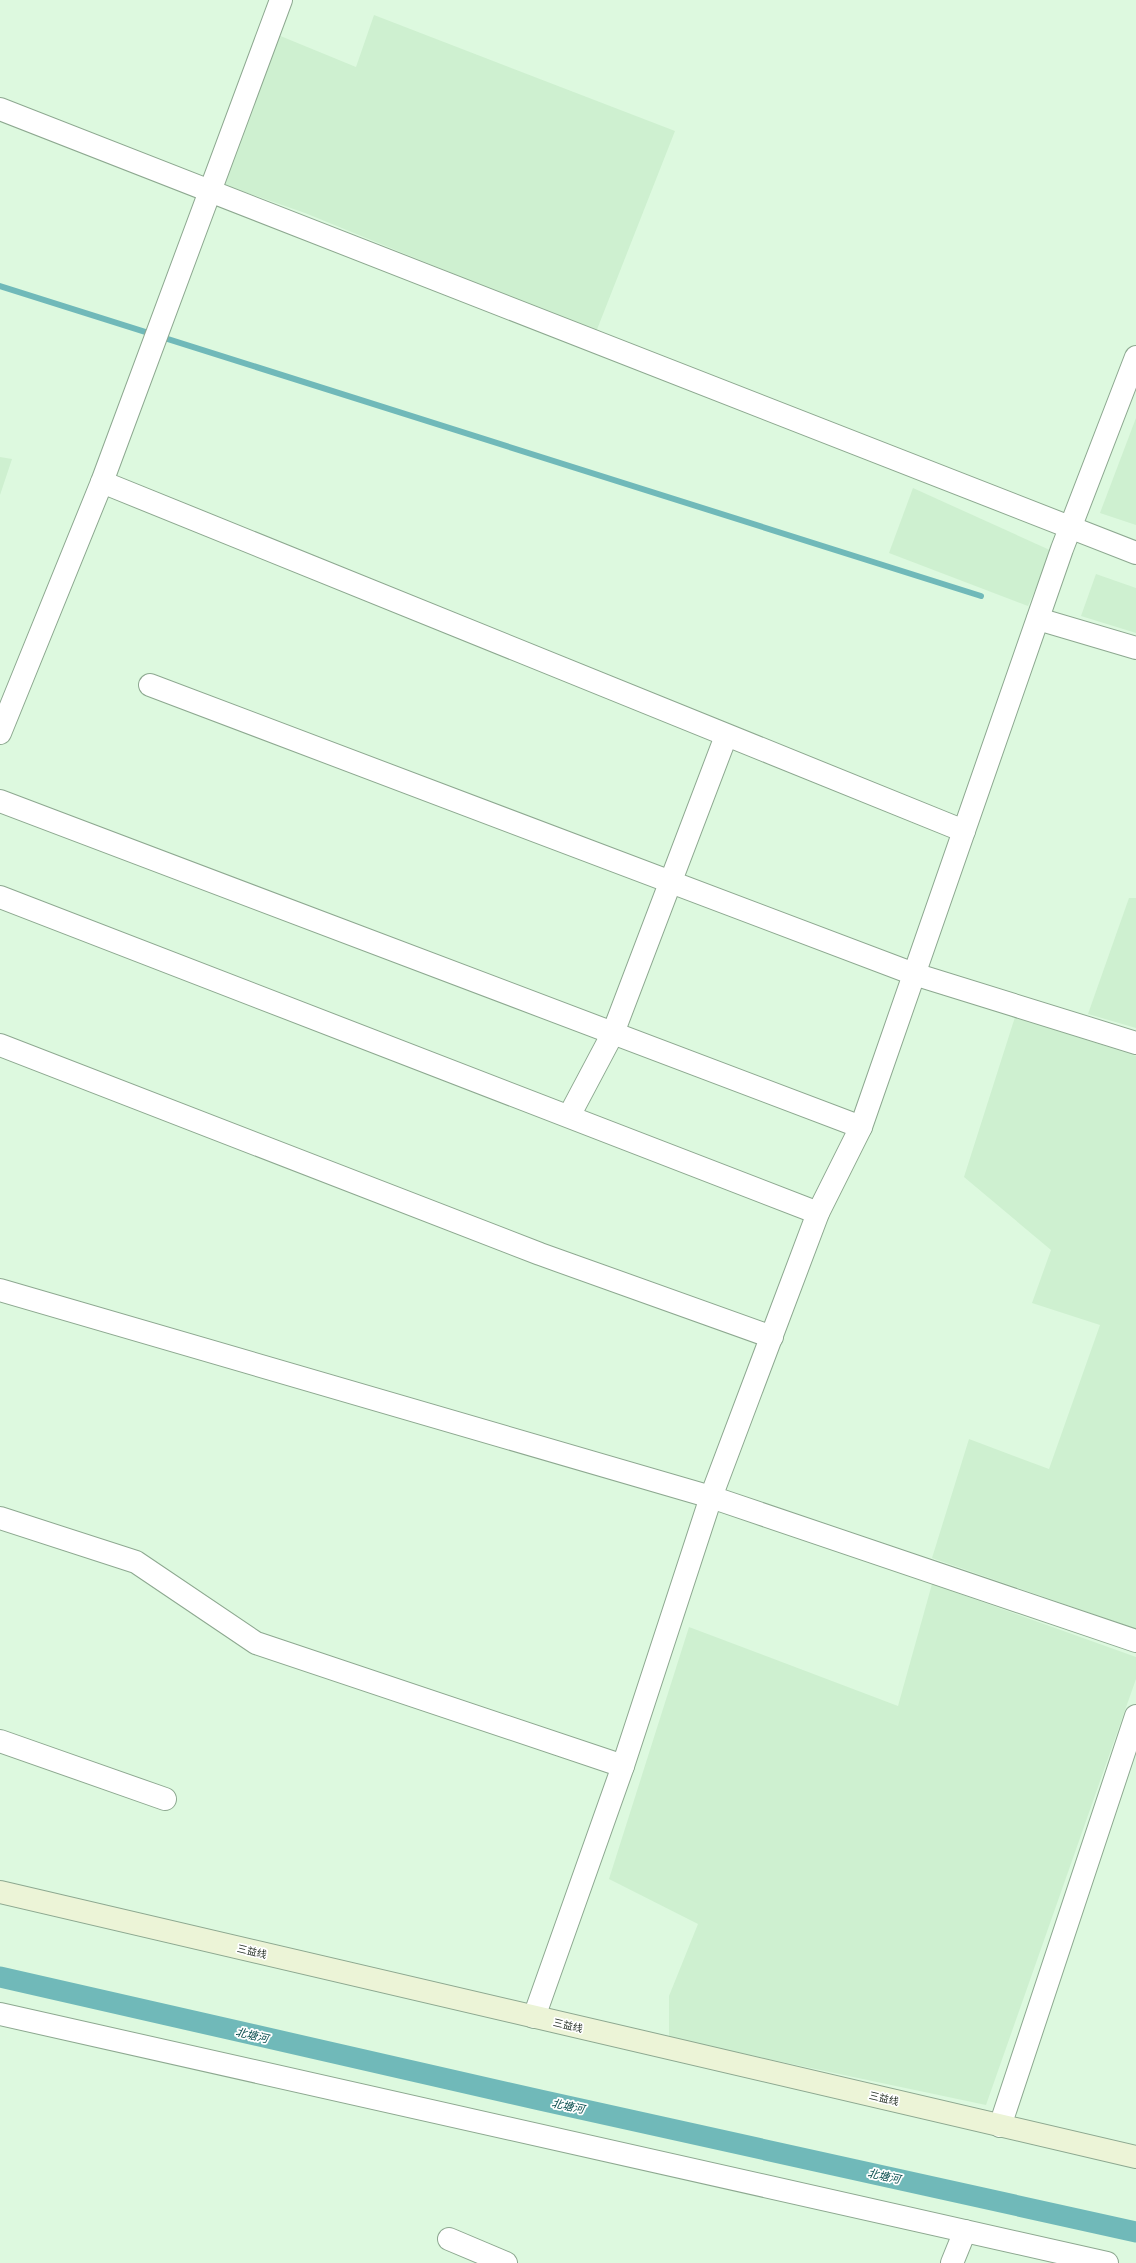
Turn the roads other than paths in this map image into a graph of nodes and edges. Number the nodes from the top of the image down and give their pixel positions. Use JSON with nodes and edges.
{"nodes":[{"id":1,"x":281,"y":0,"type":"edge"},
{"id":2,"x":0,"y":109,"type":"edge"},
{"id":3,"x":212,"y":190,"type":"junction"},
{"id":4,"x":1136,"y":357,"type":"edge"},
{"id":5,"x":102,"y":482,"type":"junction"},
{"id":6,"x":1070,"y":528,"type":"junction"},
{"id":7,"x":1136,"y":553,"type":"edge"},
{"id":8,"x":1038,"y":619,"type":"junction"},
{"id":9,"x":1136,"y":648,"type":"edge"},
{"id":10,"x":150,"y":685,"type":"dead end"},
{"id":11,"x":0,"y":733,"type":"edge"},
{"id":12,"x":726,"y":736,"type":"junction"},
{"id":13,"x":0,"y":801,"type":"edge"},
{"id":14,"x":964,"y":831,"type":"junction"},
{"id":15,"x":672,"y":882,"type":"junction"},
{"id":16,"x":0,"y":897,"type":"edge"},
{"id":17,"x":914,"y":974,"type":"junction"},
{"id":18,"x":613,"y":1033,"type":"junction"},
{"id":19,"x":1136,"y":1043,"type":"edge"},
{"id":20,"x":0,"y":1045,"type":"edge"},
{"id":21,"x":569,"y":1116,"type":"junction"},
{"id":22,"x":861,"y":1127,"type":"junction"},
{"id":23,"x":818,"y":1213,"type":"junction"},
{"id":24,"x":0,"y":1290,"type":"edge"},
{"id":25,"x":772,"y":1337,"type":"junction"},
{"id":26,"x":711,"y":1497,"type":"junction"},
{"id":27,"x":0,"y":1518,"type":"edge"},
{"id":28,"x":1136,"y":1641,"type":"edge"},
{"id":29,"x":1136,"y":1716,"type":"edge"},
{"id":30,"x":0,"y":1741,"type":"edge"},
{"id":31,"x":623,"y":1766,"type":"junction"},
{"id":32,"x":165,"y":1799,"type":"dead end"},
{"id":33,"x":0,"y":1892,"type":"edge"},
{"id":34,"x":534,"y":2017,"type":"junction"},
{"id":35,"x":2,"y":2020,"type":"edge"},
{"id":36,"x":1000,"y":2126,"type":"junction"},
{"id":37,"x":1136,"y":2157,"type":"edge"},
{"id":38,"x":965,"y":2231,"type":"junction"},
{"id":39,"x":449,"y":2239,"type":"dead end"},
{"id":40,"x":506,"y":2263,"type":"edge"},
{"id":41,"x":952,"y":2263,"type":"edge"},
{"id":42,"x":1107,"y":2263,"type":"edge"}],
"edges":[{"from":1,"to":3,"type":"street"},
{"from":2,"to":3,"type":"street"},
{"from":3,"to":5,"type":"street"},
{"from":3,"to":6,"type":"street"},
{"from":4,"to":6,"type":"street"},
{"from":5,"to":11,"type":"street"},
{"from":5,"to":12,"type":"street"},
{"from":6,"to":7,"type":"street"},
{"from":6,"to":8,"type":"street"},
{"from":8,"to":9,"type":"street"},
{"from":8,"to":14,"type":"street"},
{"from":10,"to":15,"type":"street"},
{"from":12,"to":14,"type":"street"},
{"from":12,"to":15,"type":"street"},
{"from":13,"to":18,"type":"street"},
{"from":14,"to":17,"type":"street"},
{"from":15,"to":17,"type":"street"},
{"from":15,"to":18,"type":"street"},
{"from":16,"to":21,"type":"street"},
{"from":17,"to":19,"type":"street"},
{"from":17,"to":22,"type":"street"},
{"from":18,"to":21,"type":"street"},
{"from":18,"to":22,"type":"street"},
{"from":20,"to":25,"type":"street"},
{"from":21,"to":23,"type":"street"},
{"from":22,"to":23,"type":"street"},
{"from":23,"to":25,"type":"street"},
{"from":24,"to":26,"type":"street"},
{"from":25,"to":26,"type":"street"},
{"from":26,"to":28,"type":"street"},
{"from":26,"to":31,"type":"street"},
{"from":27,"to":31,"type":"street"},
{"from":29,"to":36,"type":"street"},
{"from":30,"to":32,"type":"street"},
{"from":31,"to":34,"type":"street"},
{"from":33,"to":34,"type":"main road","name":"三益线"},
{"from":34,"to":36,"type":"main road","name":"三益线"},
{"from":35,"to":38,"type":"street"},
{"from":36,"to":37,"type":"main road","name":"三益线"},
{"from":38,"to":41,"type":"street"},
{"from":38,"to":42,"type":"street"},
{"from":39,"to":40,"type":"street"}]}
